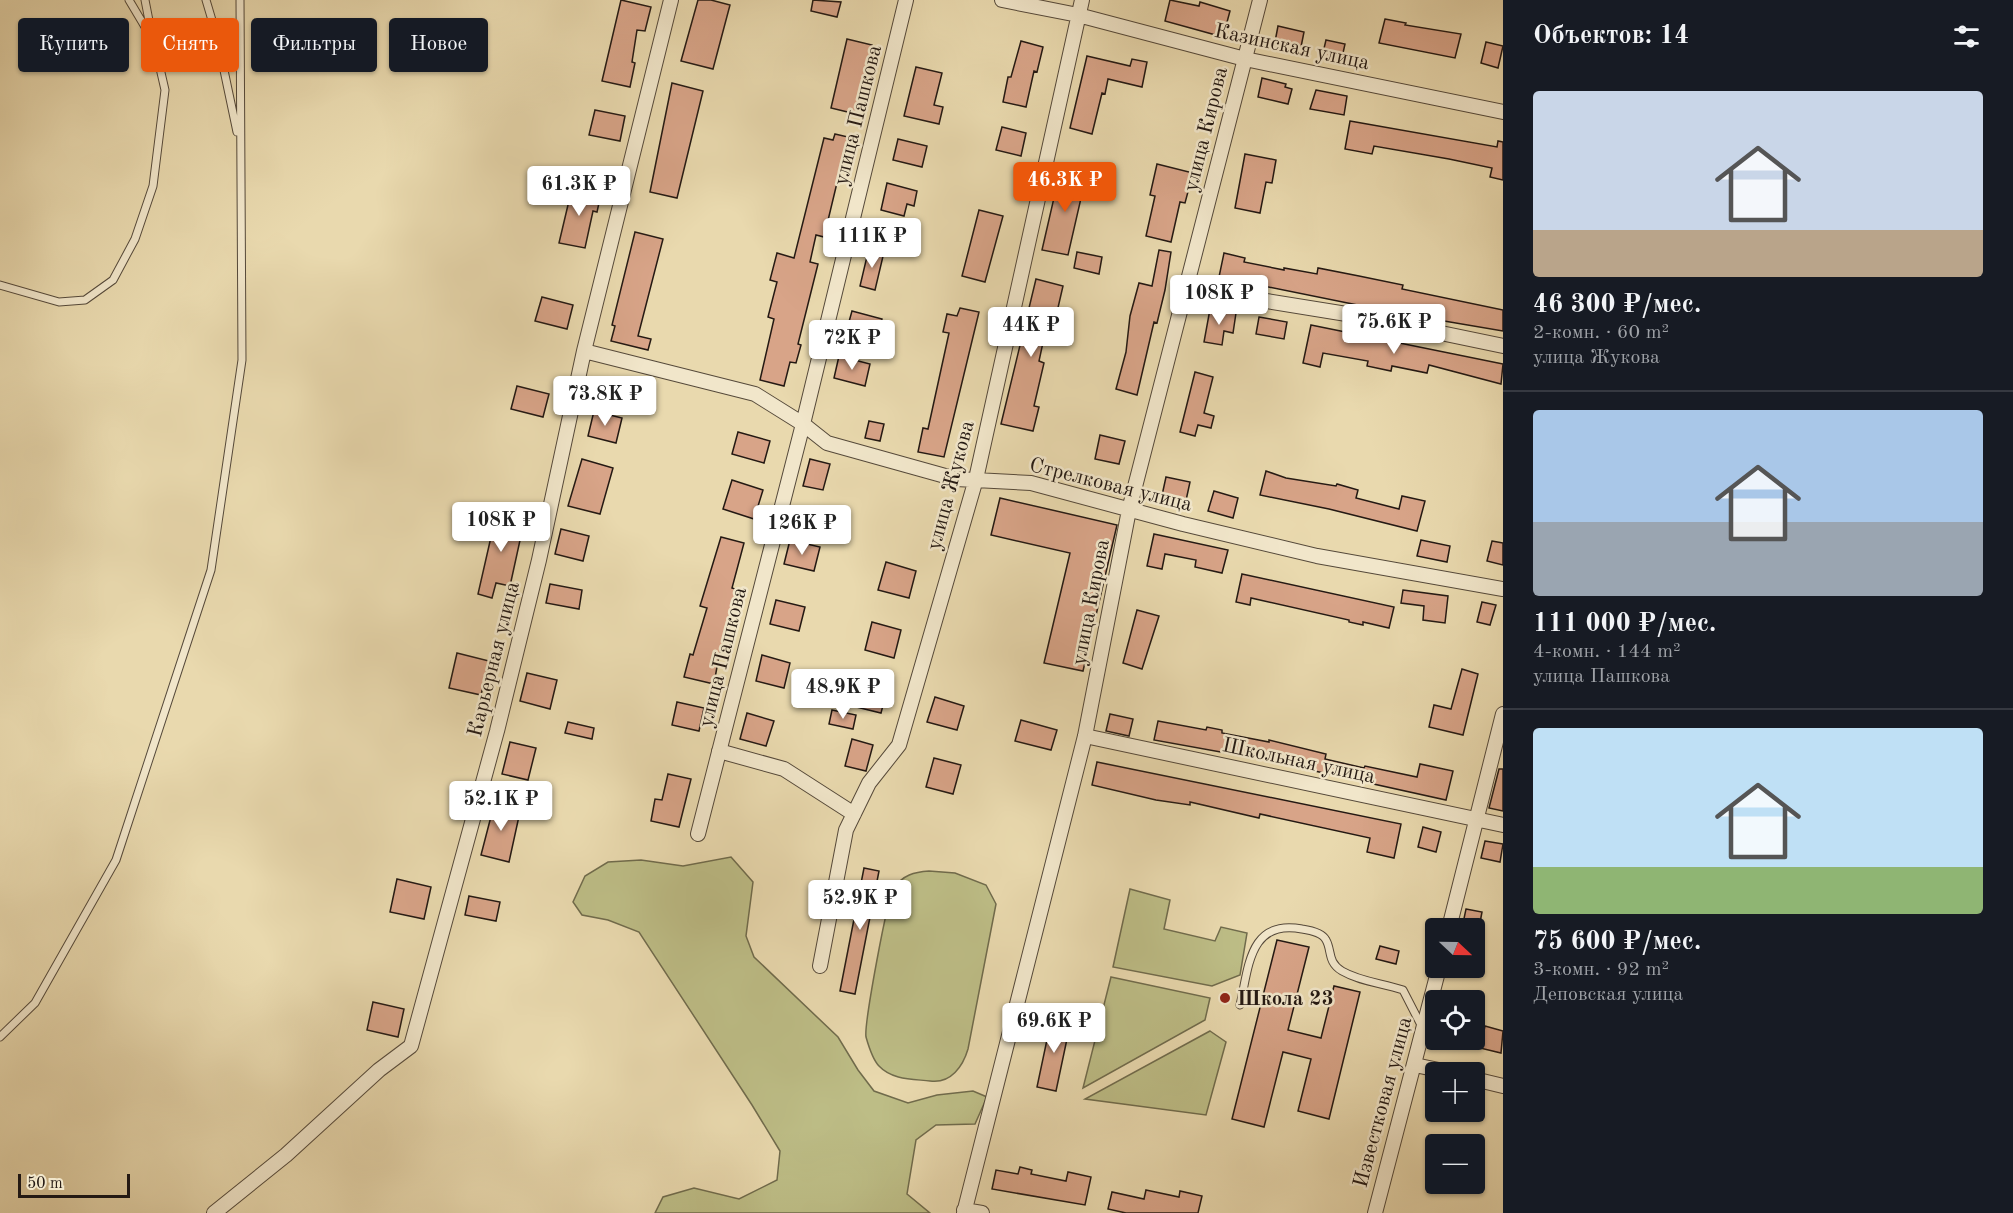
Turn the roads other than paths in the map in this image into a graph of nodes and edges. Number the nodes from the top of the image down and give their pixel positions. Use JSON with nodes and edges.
{"nodes":[{"id":1,"x":129,"y":0,"type":"edge"},
{"id":2,"x":145,"y":0,"type":"edge"},
{"id":3,"x":206,"y":0,"type":"edge"},
{"id":4,"x":240,"y":0,"type":"edge"},
{"id":5,"x":670,"y":0,"type":"edge"},
{"id":6,"x":906,"y":0,"type":"edge"},
{"id":7,"x":1002,"y":0,"type":"edge"},
{"id":8,"x":1082,"y":0,"type":"edge"},
{"id":9,"x":1260,"y":0,"type":"edge"},
{"id":10,"x":1078,"y":15,"type":"junction"},
{"id":11,"x":149,"y":18,"type":"edge"},
{"id":12,"x":141,"y":20,"type":"edge"},
{"id":13,"x":1245,"y":59,"type":"junction"},
{"id":14,"x":161,"y":72,"type":"edge"},
{"id":15,"x":1503,"y":112,"type":"edge"},
{"id":16,"x":240,"y":150,"type":"junction"},
{"id":17,"x":0,"y":285,"type":"edge"},
{"id":18,"x":1186,"y":288,"type":"junction"},
{"id":19,"x":1503,"y":346,"type":"edge"},
{"id":20,"x":584,"y":351,"type":"junction"},
{"id":21,"x":803,"y":424,"type":"junction"},
{"id":22,"x":976,"y":479,"type":"junction"},
{"id":23,"x":1129,"y":510,"type":"junction"},
{"id":24,"x":1503,"y":589,"type":"edge"},
{"id":25,"x":1503,"y":714,"type":"edge"},
{"id":26,"x":1085,"y":736,"type":"junction"},
{"id":27,"x":719,"y":751,"type":"junction"},
{"id":28,"x":854,"y":814,"type":"junction"},
{"id":29,"x":1476,"y":819,"type":"junction"},
{"id":30,"x":1503,"y":825,"type":"edge"},
{"id":31,"x":698,"y":834,"type":"dead end"},
{"id":32,"x":1451,"y":918,"type":"edge"},
{"id":33,"x":820,"y":966,"type":"dead end"},
{"id":34,"x":1437,"y":978,"type":"edge"},
{"id":35,"x":1240,"y":1005,"type":"dead end"},
{"id":36,"x":1424,"y":1029,"type":"junction"},
{"id":37,"x":0,"y":1036,"type":"edge"},
{"id":38,"x":1414,"y":1065,"type":"junction"},
{"id":39,"x":1425,"y":1067,"type":"edge"},
{"id":40,"x":1485,"y":1082,"type":"edge"},
{"id":41,"x":1503,"y":1086,"type":"edge"},
{"id":42,"x":964,"y":1212,"type":"edge"},
{"id":43,"x":214,"y":1213,"type":"edge"},
{"id":44,"x":982,"y":1213,"type":"edge"},
{"id":45,"x":1375,"y":1213,"type":"edge"}],
"edges":[{"from":1,"to":12,"type":"lane"},
{"from":2,"to":11,"type":"lane"},
{"from":3,"to":16,"type":"lane"},
{"from":4,"to":16,"type":"lane"},
{"from":5,"to":20,"type":"street","name":"Карьерная улица"},
{"from":6,"to":21,"type":"street","name":"улица Пашкова"},
{"from":7,"to":10,"type":"street","name":"Казинская улица"},
{"from":8,"to":10,"type":"street","name":"улица Жукова"},
{"from":9,"to":13,"type":"street","name":"улица Кирова"},
{"from":10,"to":13,"type":"street","name":"Казинская улица"},
{"from":10,"to":22,"type":"street","name":"улица Жукова"},
{"from":13,"to":15,"type":"street","name":"Казинская улица"},
{"from":13,"to":18,"type":"street","name":"улица Кирова"},
{"from":14,"to":17,"type":"lane"},
{"from":16,"to":37,"type":"lane"},
{"from":18,"to":19,"type":"street"},
{"from":18,"to":23,"type":"street","name":"улица Кирова"},
{"from":20,"to":21,"type":"street","name":"Стрелковая улица"},
{"from":20,"to":43,"type":"street","name":"Карьерная улица"},
{"from":21,"to":22,"type":"street","name":"Стрелковая улица"},
{"from":21,"to":27,"type":"street","name":"улица Пашкова"},
{"from":22,"to":23,"type":"street","name":"Стрелковая улица"},
{"from":22,"to":28,"type":"street","name":"улица Жукова"},
{"from":23,"to":24,"type":"street","name":"Стрелковая улица"},
{"from":23,"to":26,"type":"street","name":"улица Кирова"},
{"from":25,"to":29,"type":"street"},
{"from":26,"to":29,"type":"street","name":"Школьная улица"},
{"from":26,"to":42,"type":"street","name":"улица Кирова"},
{"from":27,"to":28,"type":"street"},
{"from":27,"to":31,"type":"street","name":"улица Пашкова"},
{"from":28,"to":33,"type":"street","name":"улица Жукова"},
{"from":29,"to":30,"type":"street","name":"Школьная улица"},
{"from":29,"to":32,"type":"street"},
{"from":34,"to":36,"type":"street","name":"Известковая улица"},
{"from":35,"to":36,"type":"lane"},
{"from":36,"to":38,"type":"street","name":"Известковая улица"},
{"from":38,"to":39,"type":"street"},
{"from":38,"to":45,"type":"street","name":"Известковая улица"},
{"from":40,"to":41,"type":"street"},
{"from":42,"to":44,"type":"street"}]}
